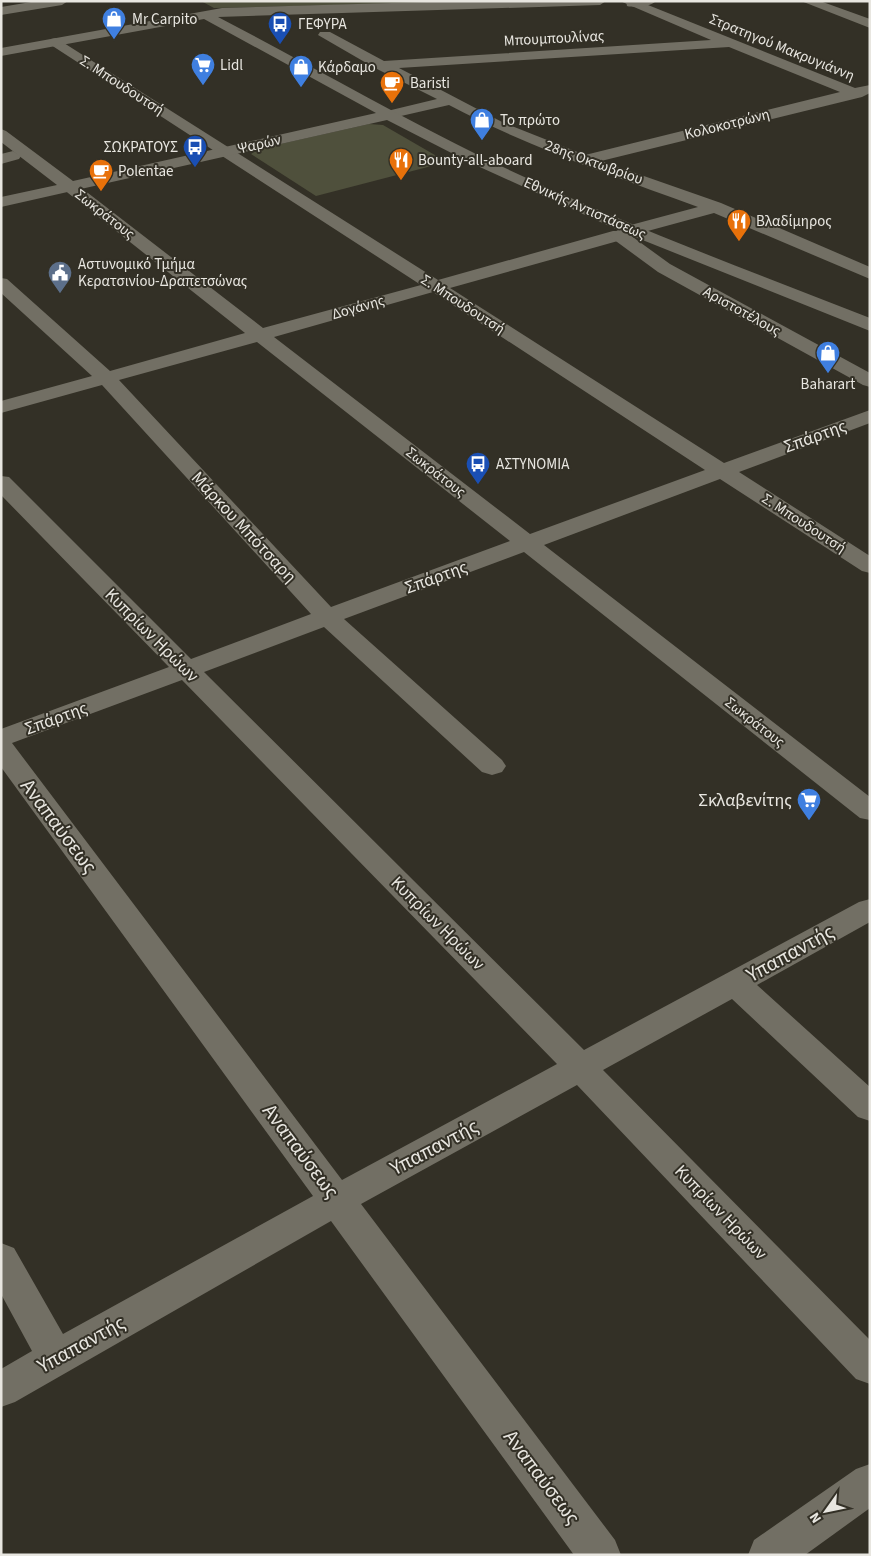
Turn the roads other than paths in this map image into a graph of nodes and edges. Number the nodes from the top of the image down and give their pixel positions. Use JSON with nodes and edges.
{"nodes":[{"id":1,"x":28,"y":1,"type":"edge"},
{"id":2,"x":62,"y":1,"type":"edge"},
{"id":3,"x":600,"y":1,"type":"edge"},
{"id":4,"x":650,"y":1,"type":"edge"},
{"id":5,"x":807,"y":1,"type":"edge"},
{"id":6,"x":629,"y":2,"type":"edge"},
{"id":7,"x":3,"y":9,"type":"edge"},
{"id":8,"x":204,"y":14,"type":"junction"},
{"id":9,"x":870,"y":24,"type":"edge"},
{"id":10,"x":325,"y":36,"type":"dead end"},
{"id":11,"x":56,"y":42,"type":"junction"},
{"id":12,"x":729,"y":43,"type":"junction"},
{"id":13,"x":1,"y":52,"type":"edge"},
{"id":14,"x":380,"y":66,"type":"junction"},
{"id":15,"x":870,"y":89,"type":"edge"},
{"id":16,"x":853,"y":93,"type":"junction"},
{"id":17,"x":870,"y":100,"type":"edge"},
{"id":18,"x":449,"y":101,"type":"junction"},
{"id":19,"x":388,"y":115,"type":"junction"},
{"id":20,"x":1,"y":134,"type":"edge"},
{"id":21,"x":226,"y":151,"type":"junction"},
{"id":22,"x":584,"y":160,"type":"junction"},
{"id":23,"x":69,"y":186,"type":"junction"},
{"id":24,"x":1,"y":202,"type":"edge"},
{"id":25,"x":715,"y":206,"type":"junction"},
{"id":26,"x":626,"y":232,"type":"junction"},
{"id":27,"x":870,"y":274,"type":"edge"},
{"id":28,"x":1,"y":283,"type":"edge"},
{"id":29,"x":434,"y":286,"type":"junction"},
{"id":30,"x":870,"y":325,"type":"edge"},
{"id":31,"x":260,"y":335,"type":"junction"},
{"id":32,"x":106,"y":378,"type":"junction"},
{"id":33,"x":870,"y":381,"type":"edge"},
{"id":34,"x":1,"y":407,"type":"edge"},
{"id":35,"x":870,"y":416,"type":"edge"},
{"id":36,"x":722,"y":470,"type":"junction"},
{"id":37,"x":1,"y":482,"type":"edge"},
{"id":38,"x":526,"y":543,"type":"junction"},
{"id":39,"x":870,"y":566,"type":"edge"},
{"id":40,"x":327,"y":617,"type":"junction"},
{"id":41,"x":187,"y":670,"type":"junction"},
{"id":42,"x":1,"y":738,"type":"edge"},
{"id":43,"x":1,"y":748,"type":"edge"},
{"id":44,"x":492,"y":766,"type":"dead end"},
{"id":45,"x":870,"y":811,"type":"edge"},
{"id":46,"x":870,"y":909,"type":"edge"},
{"id":47,"x":735,"y":983,"type":"junction"},
{"id":48,"x":581,"y":1068,"type":"junction"},
{"id":49,"x":870,"y":1108,"type":"edge"},
{"id":50,"x":337,"y":1200,"type":"junction"},
{"id":51,"x":1,"y":1259,"type":"edge"},
{"id":52,"x":56,"y":1358,"type":"junction"},
{"id":53,"x":870,"y":1367,"type":"edge"},
{"id":54,"x":1,"y":1389,"type":"edge"},
{"id":55,"x":870,"y":1482,"type":"edge"},
{"id":56,"x":600,"y":1555,"type":"edge"},
{"id":57,"x":769,"y":1555,"type":"edge"}],
"edges":[{"from":1,"to":7,"type":"street"},
{"from":2,"to":7,"type":"street"},
{"from":3,"to":8,"type":"street"},
{"from":4,"to":6,"type":"street"},
{"from":5,"to":9,"type":"street"},
{"from":6,"to":12,"type":"street","name":"Στρατηγού Μακρυγιάννη"},
{"from":8,"to":11,"type":"street"},
{"from":8,"to":19,"type":"street","name":"Εθνικής Αντιστάσεως"},
{"from":10,"to":14,"type":"street","name":"28ης Οκτωβρίου"},
{"from":11,"to":13,"type":"street"},
{"from":11,"to":21,"type":"street","name":"Σ. Μπουδουτσή"},
{"from":12,"to":14,"type":"street","name":"Μπουμπουλίνας"},
{"from":12,"to":16,"type":"street","name":"Στρατηγού Μακρυγιάννη"},
{"from":14,"to":18,"type":"street","name":"28ης Οκτωβρίου"},
{"from":15,"to":16,"type":"street","name":"Κολοκοτρώνη"},
{"from":16,"to":17,"type":"street","name":"Στρατηγού Μακρυγιάννη"},
{"from":16,"to":22,"type":"street","name":"Κολοκοτρώνη"},
{"from":18,"to":19,"type":"street","name":"Ψαρών"},
{"from":18,"to":22,"type":"street","name":"28ης Οκτωβρίου"},
{"from":19,"to":21,"type":"street","name":"Ψαρών"},
{"from":19,"to":26,"type":"street","name":"Εθνικής Αντιστάσεως"},
{"from":20,"to":23,"type":"street","name":"Σωκράτους"},
{"from":21,"to":23,"type":"street","name":"Ψαρών"},
{"from":21,"to":29,"type":"street","name":"Σ. Μπουδουτσή"},
{"from":22,"to":25,"type":"street","name":"28ης Οκτωβρίου"},
{"from":23,"to":24,"type":"street","name":"Ψαρών"},
{"from":23,"to":31,"type":"street","name":"Σωκράτους"},
{"from":25,"to":26,"type":"street","name":"Δογάνης"},
{"from":25,"to":27,"type":"street","name":"28ης Οκτωβρίου"},
{"from":26,"to":29,"type":"street","name":"Δογάνης"},
{"from":26,"to":30,"type":"street","name":"Εθνικής Αντιστάσεως"},
{"from":26,"to":33,"type":"street","name":"Αριστοτέλους"},
{"from":28,"to":32,"type":"street","name":"Μάρκου Μπότσαρη"},
{"from":29,"to":31,"type":"street","name":"Δογάνης"},
{"from":29,"to":36,"type":"street","name":"Σ. Μπουδουτσή"},
{"from":31,"to":32,"type":"street","name":"Δογάνης"},
{"from":31,"to":38,"type":"street","name":"Σωκράτους"},
{"from":32,"to":34,"type":"street","name":"Δογάνης"},
{"from":32,"to":40,"type":"street","name":"Μάρκου Μπότσαρη"},
{"from":35,"to":36,"type":"street","name":"Σπάρτης"},
{"from":36,"to":38,"type":"street","name":"Σπάρτης"},
{"from":36,"to":39,"type":"street","name":"Σ. Μπουδουτσή"},
{"from":37,"to":41,"type":"street","name":"Κυπρίων Ηρώων"},
{"from":38,"to":40,"type":"street","name":"Σπάρτης"},
{"from":38,"to":45,"type":"street","name":"Σωκράτους"},
{"from":40,"to":41,"type":"street","name":"Σπάρτης"},
{"from":40,"to":44,"type":"street","name":"Μάρκου Μπότσαρη"},
{"from":41,"to":42,"type":"street","name":"Σπάρτης"},
{"from":41,"to":48,"type":"street","name":"Κυπρίων Ηρώων"},
{"from":43,"to":50,"type":"street","name":"Αναπαύσεως"},
{"from":46,"to":47,"type":"street","name":"Υπαπαντής"},
{"from":47,"to":48,"type":"street","name":"Υπαπαντής"},
{"from":47,"to":49,"type":"street"},
{"from":48,"to":50,"type":"street","name":"Υπαπαντής"},
{"from":48,"to":53,"type":"street","name":"Κυπρίων Ηρώων"},
{"from":50,"to":52,"type":"street","name":"Υπαπαντής"},
{"from":50,"to":56,"type":"street","name":"Αναπαύσεως"},
{"from":51,"to":52,"type":"street"},
{"from":52,"to":54,"type":"street","name":"Υπαπαντής"},
{"from":55,"to":57,"type":"street"}]}
